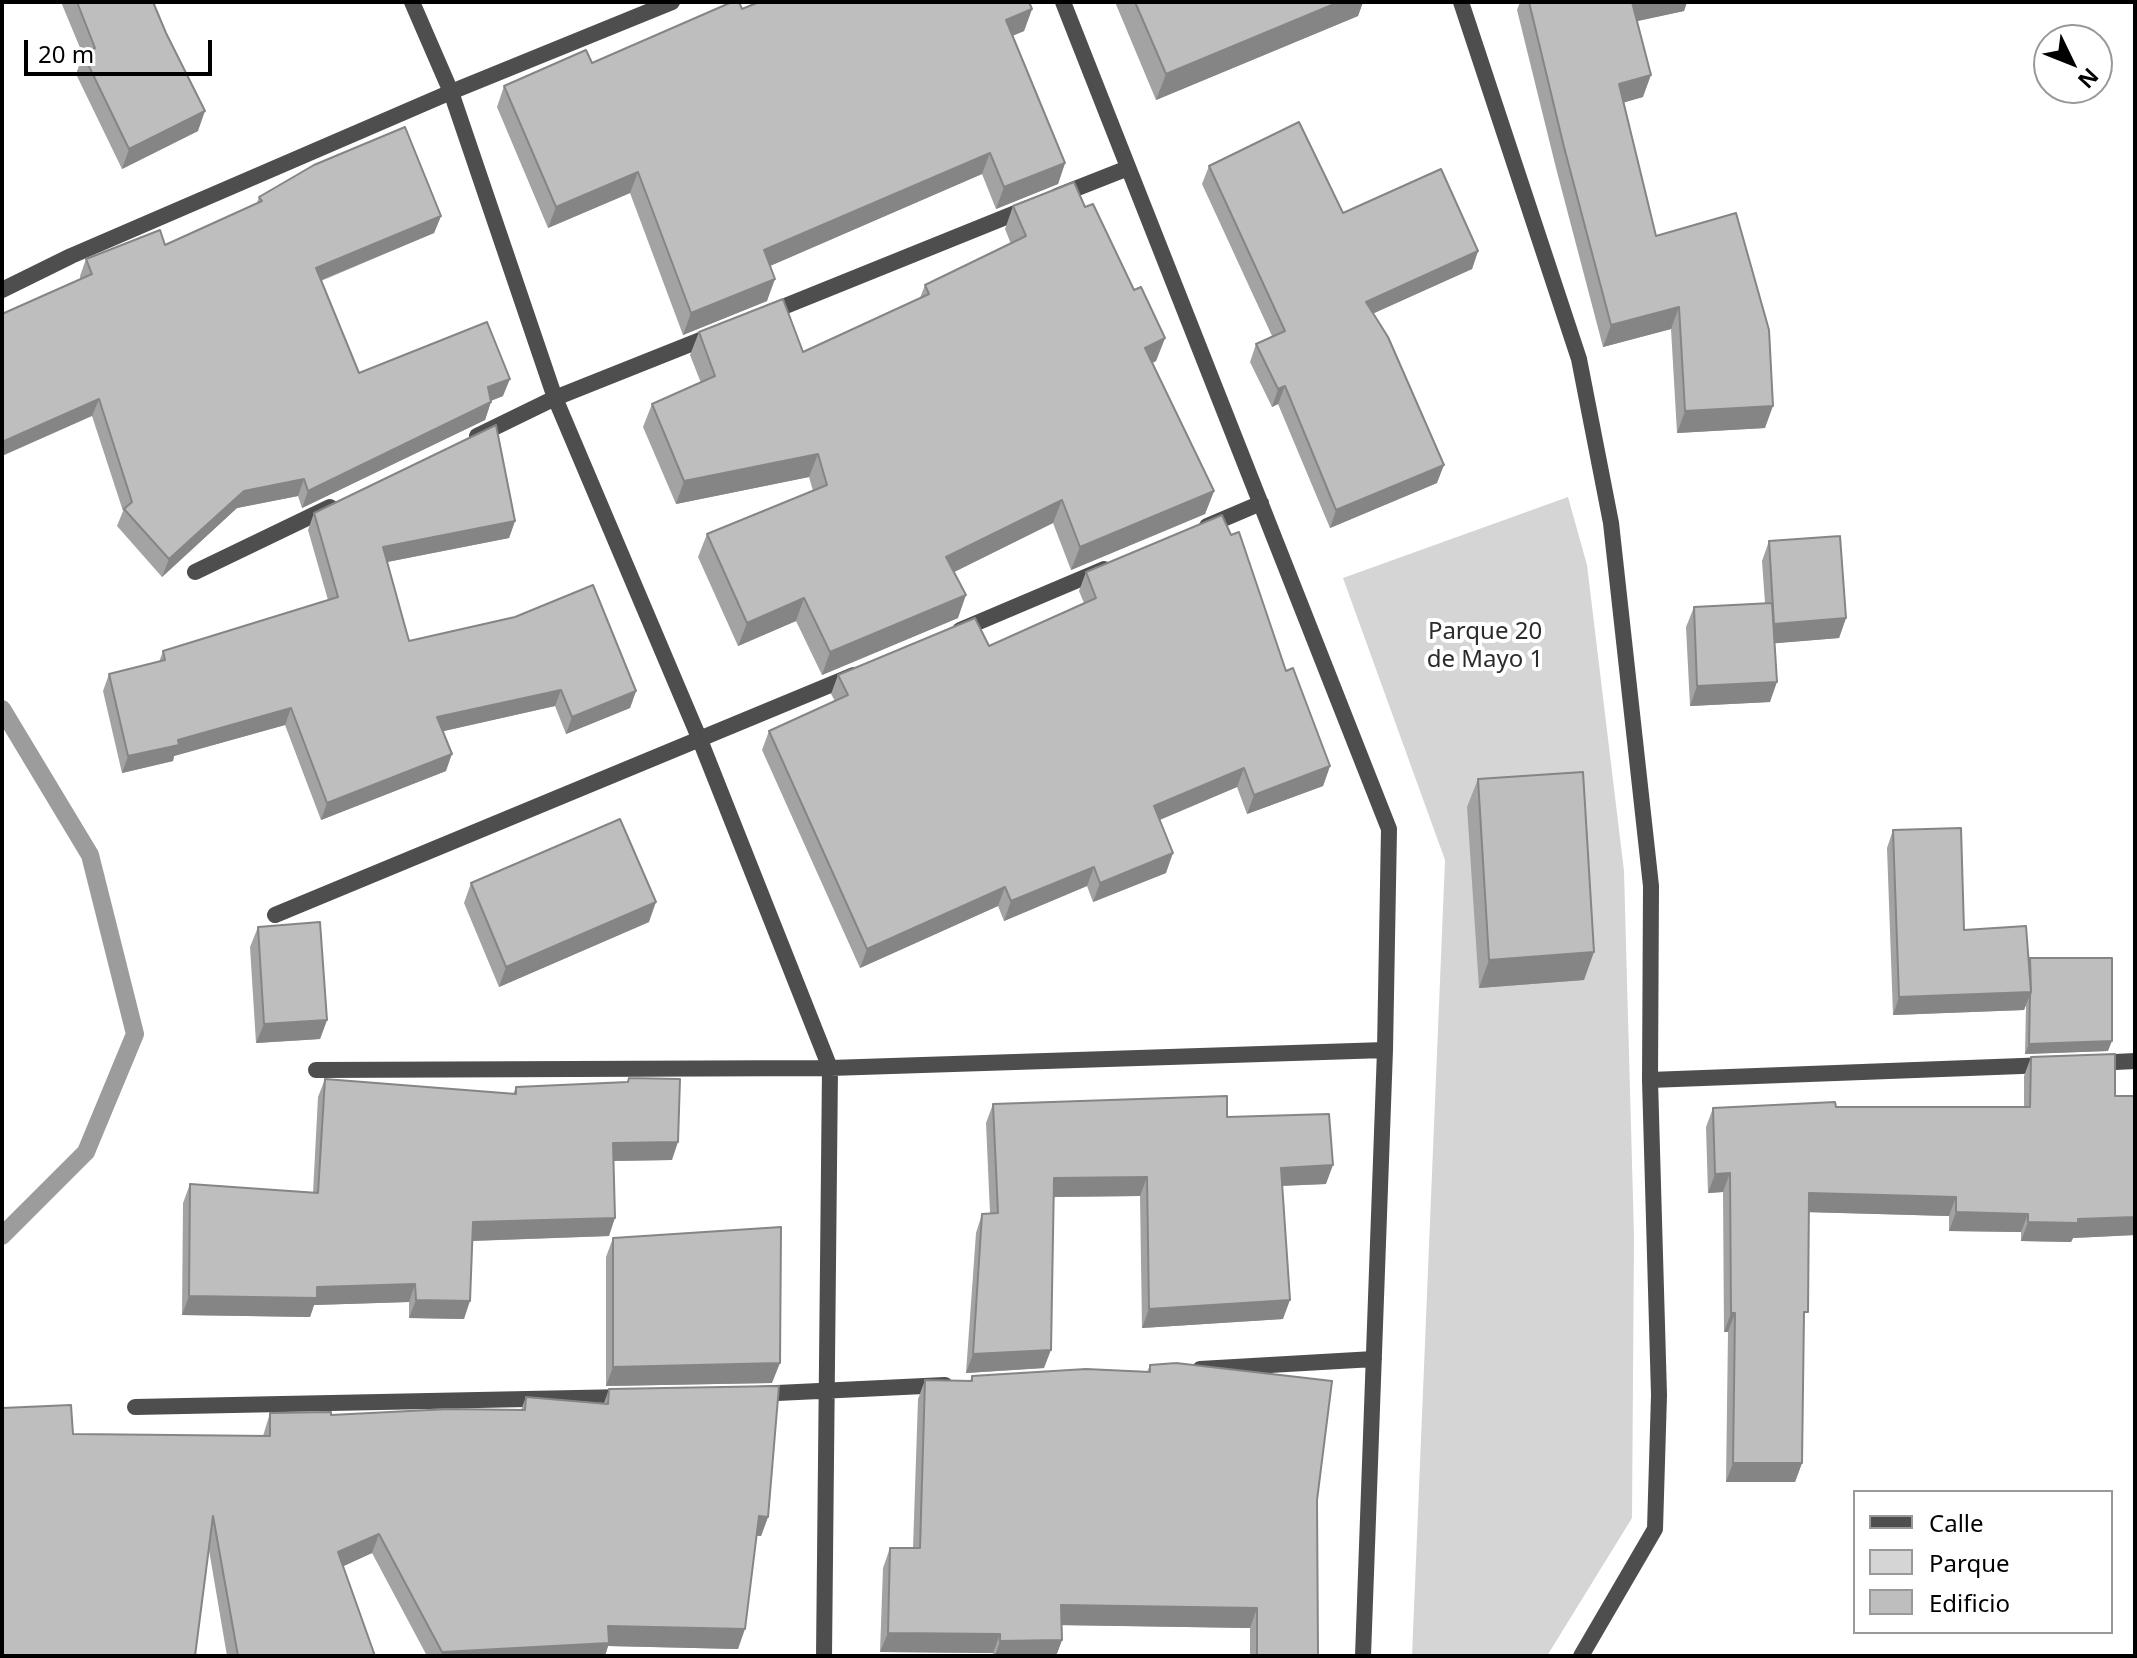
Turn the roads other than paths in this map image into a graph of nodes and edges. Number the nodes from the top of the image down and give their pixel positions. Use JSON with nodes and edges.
{"nodes":[{"id":1,"x":412,"y":2,"type":"edge"},
{"id":2,"x":672,"y":2,"type":"edge"},
{"id":3,"x":1063,"y":2,"type":"edge"},
{"id":4,"x":1461,"y":2,"type":"edge"},
{"id":5,"x":451,"y":92,"type":"junction"},
{"id":6,"x":1128,"y":168,"type":"junction"},
{"id":7,"x":2,"y":290,"type":"edge"},
{"id":8,"x":555,"y":398,"type":"junction"},
{"id":9,"x":458,"y":445,"type":"edge"},
{"id":10,"x":347,"y":499,"type":"edge"},
{"id":11,"x":1261,"y":503,"type":"junction"},
{"id":12,"x":1189,"y":533,"type":"edge"},
{"id":13,"x":1117,"y":564,"type":"edge"},
{"id":14,"x":195,"y":572,"type":"dead end"},
{"id":15,"x":944,"y":637,"type":"edge"},
{"id":16,"x":872,"y":667,"type":"edge"},
{"id":17,"x":700,"y":740,"type":"junction"},
{"id":18,"x":275,"y":915,"type":"dead end"},
{"id":19,"x":1385,"y":1050,"type":"junction"},
{"id":20,"x":2135,"y":1061,"type":"edge"},
{"id":21,"x":830,"y":1068,"type":"junction"},
{"id":22,"x":316,"y":1070,"type":"dead end"},
{"id":23,"x":1650,"y":1080,"type":"junction"},
{"id":24,"x":1374,"y":1359,"type":"junction"},
{"id":25,"x":1187,"y":1370,"type":"edge"},
{"id":26,"x":968,"y":1384,"type":"edge"},
{"id":27,"x":828,"y":1393,"type":"junction"},
{"id":28,"x":734,"y":1395,"type":"edge"},
{"id":29,"x":639,"y":1397,"type":"edge"},
{"id":30,"x":135,"y":1407,"type":"dead end"},
{"id":31,"x":824,"y":1656,"type":"edge"},
{"id":32,"x":1363,"y":1656,"type":"edge"},
{"id":33,"x":1581,"y":1656,"type":"edge"}],
"edges":[{"from":1,"to":5,"type":"street"},
{"from":2,"to":5,"type":"street"},
{"from":3,"to":6,"type":"street"},
{"from":4,"to":23,"type":"street"},
{"from":5,"to":7,"type":"street"},
{"from":5,"to":8,"type":"street"},
{"from":6,"to":8,"type":"street"},
{"from":6,"to":11,"type":"street"},
{"from":8,"to":9,"type":"street"},
{"from":8,"to":17,"type":"street"},
{"from":10,"to":14,"type":"street"},
{"from":11,"to":12,"type":"street"},
{"from":11,"to":19,"type":"street"},
{"from":13,"to":15,"type":"street"},
{"from":16,"to":17,"type":"street"},
{"from":17,"to":18,"type":"street"},
{"from":17,"to":21,"type":"street"},
{"from":19,"to":21,"type":"street"},
{"from":19,"to":24,"type":"street"},
{"from":20,"to":23,"type":"street"},
{"from":21,"to":22,"type":"street"},
{"from":21,"to":27,"type":"street"},
{"from":23,"to":33,"type":"street"},
{"from":24,"to":25,"type":"street"},
{"from":24,"to":32,"type":"street"},
{"from":26,"to":27,"type":"street"},
{"from":27,"to":28,"type":"street"},
{"from":27,"to":31,"type":"street"},
{"from":29,"to":30,"type":"street"}]}
